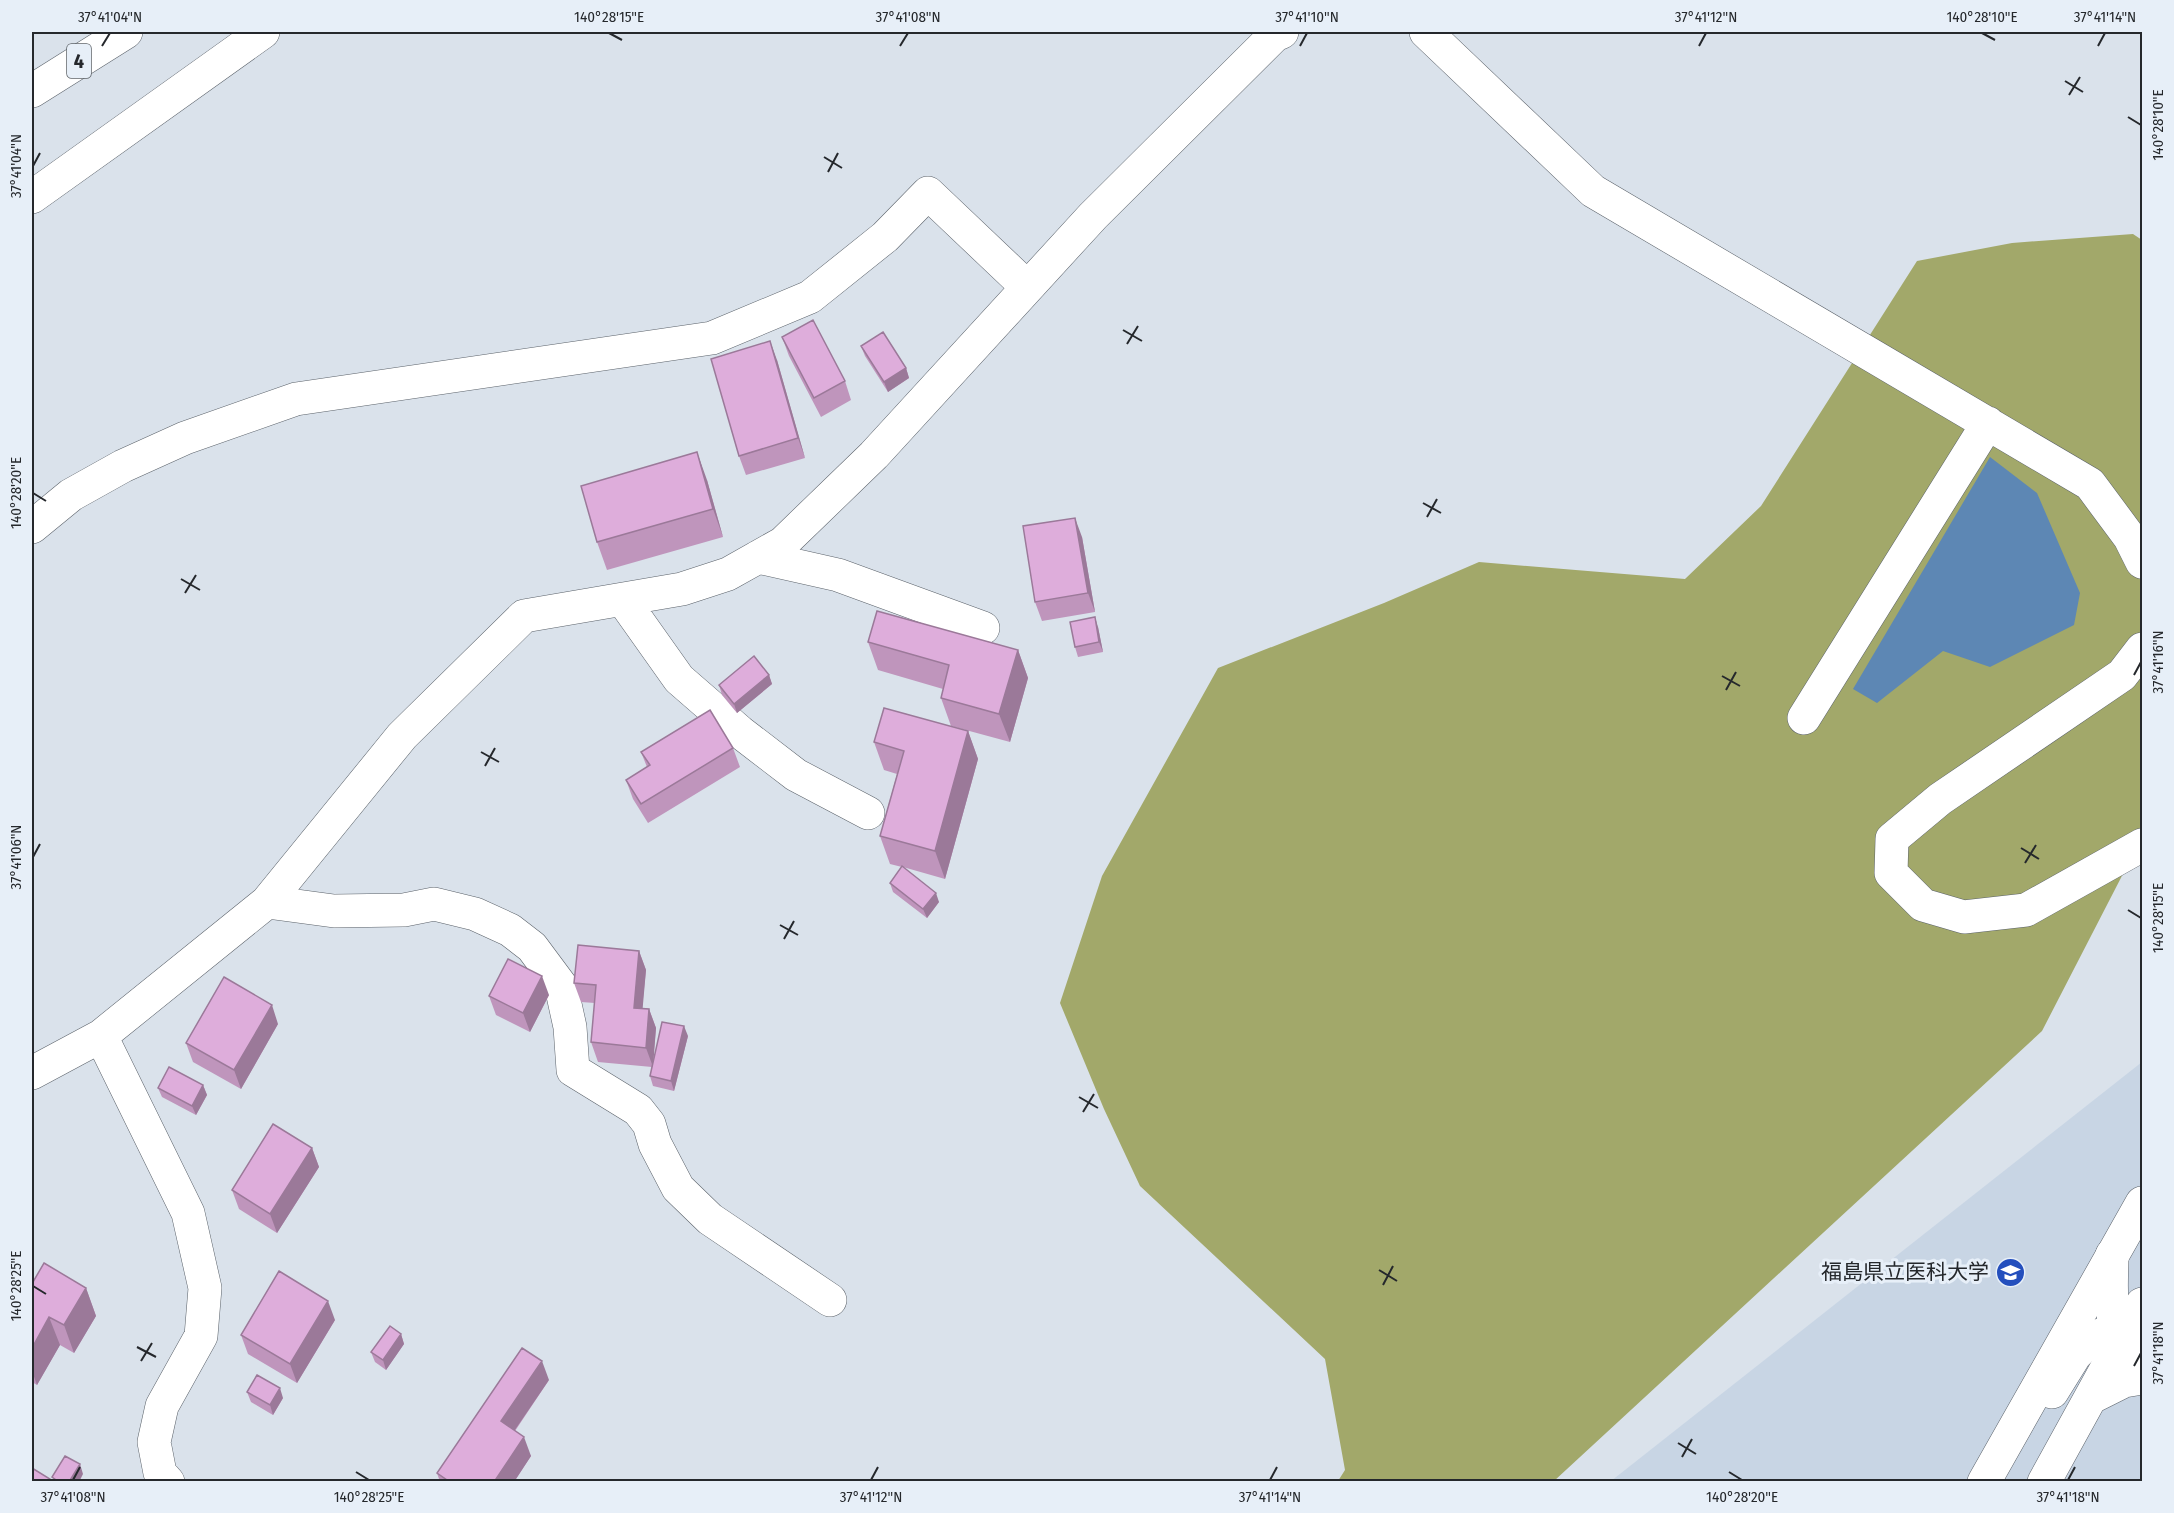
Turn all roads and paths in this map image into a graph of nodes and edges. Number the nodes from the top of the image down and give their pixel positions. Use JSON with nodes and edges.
{"nodes":[{"id":1,"x":126,"y":32,"type":"edge"},
{"id":2,"x":263,"y":32,"type":"edge"},
{"id":3,"x":1282,"y":32,"type":"edge"},
{"id":4,"x":1426,"y":32,"type":"edge"},
{"id":5,"x":32,"y":91,"type":"edge"},
{"id":6,"x":32,"y":197,"type":"edge"},
{"id":7,"x":1027,"y":287,"type":"junction"},
{"id":8,"x":1988,"y":423,"type":"junction"},
{"id":9,"x":32,"y":527,"type":"edge"},
{"id":10,"x":758,"y":557,"type":"junction"},
{"id":11,"x":2142,"y":562,"type":"edge"},
{"id":12,"x":623,"y":600,"type":"junction"},
{"id":13,"x":983,"y":628,"type":"dead end"},
{"id":14,"x":2142,"y":650,"type":"edge"},
{"id":15,"x":1804,"y":718,"type":"dead end"},
{"id":16,"x":868,"y":813,"type":"dead end"},
{"id":17,"x":2142,"y":845,"type":"edge"},
{"id":18,"x":267,"y":902,"type":"junction"},
{"id":19,"x":101,"y":1036,"type":"junction"},
{"id":20,"x":32,"y":1073,"type":"edge"},
{"id":21,"x":2142,"y":1203,"type":"edge"},
{"id":22,"x":2112,"y":1255,"type":"junction"},
{"id":23,"x":830,"y":1300,"type":"dead end"},
{"id":24,"x":2134,"y":1326,"type":"edge"},
{"id":25,"x":2142,"y":1378,"type":"edge"},
{"id":26,"x":2092,"y":1397,"type":"junction"},
{"id":27,"x":168,"y":1482,"type":"edge"},
{"id":28,"x":1984,"y":1482,"type":"edge"},
{"id":29,"x":1998,"y":1482,"type":"edge"},
{"id":30,"x":2044,"y":1482,"type":"edge"}],
"edges":[{"from":1,"to":5,"type":"main road","number":"4"},
{"from":2,"to":6,"type":"main road"},
{"from":3,"to":7,"type":"main road"},
{"from":4,"to":8,"type":"main road"},
{"from":7,"to":9,"type":"main road"},
{"from":7,"to":10,"type":"main road"},
{"from":8,"to":11,"type":"main road"},
{"from":8,"to":15,"type":"main road"},
{"from":10,"to":12,"type":"main road"},
{"from":10,"to":13,"type":"main road"},
{"from":12,"to":16,"type":"main road"},
{"from":12,"to":18,"type":"main road"},
{"from":14,"to":17,"type":"main road"},
{"from":18,"to":19,"type":"main road"},
{"from":18,"to":23,"type":"main road"},
{"from":19,"to":20,"type":"main road"},
{"from":19,"to":27,"type":"main road"},
{"from":21,"to":22,"type":"main road"},
{"from":22,"to":24,"type":"main road"},
{"from":22,"to":28,"type":"main road"},
{"from":24,"to":26,"type":"main road"},
{"from":24,"to":29,"type":"main road"},
{"from":25,"to":26,"type":"main road"},
{"from":26,"to":30,"type":"main road"}]}
